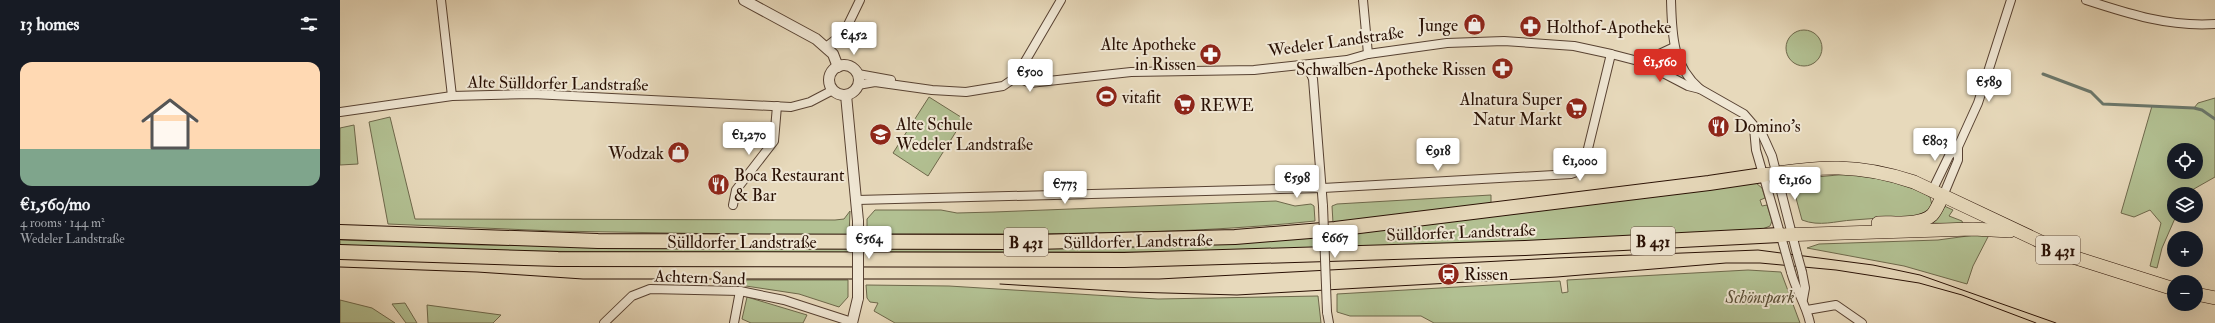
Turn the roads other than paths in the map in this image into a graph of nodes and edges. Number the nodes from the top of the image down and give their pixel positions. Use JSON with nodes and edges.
{"nodes":[{"id":1,"x":441,"y":0,"type":"edge"},
{"id":2,"x":744,"y":0,"type":"edge"},
{"id":3,"x":860,"y":0,"type":"edge"},
{"id":4,"x":1061,"y":0,"type":"edge"},
{"id":5,"x":1363,"y":0,"type":"edge"},
{"id":6,"x":1671,"y":0,"type":"edge"},
{"id":7,"x":2011,"y":0,"type":"edge"},
{"id":8,"x":2086,"y":0,"type":"edge"},
{"id":9,"x":2215,"y":24,"type":"edge"},
{"id":10,"x":826,"y":47,"type":"junction"},
{"id":11,"x":1674,"y":47,"type":"junction"},
{"id":12,"x":1368,"y":54,"type":"junction"},
{"id":13,"x":1611,"y":54,"type":"junction"},
{"id":14,"x":1642,"y":62,"type":"junction"},
{"id":15,"x":1308,"y":65,"type":"junction"},
{"id":16,"x":838,"y":66,"type":"junction"},
{"id":17,"x":858,"y":74,"type":"junction"},
{"id":18,"x":1016,"y":77,"type":"junction"},
{"id":19,"x":858,"y":86,"type":"junction"},
{"id":20,"x":906,"y":86,"type":"junction"},
{"id":21,"x":1700,"y":89,"type":"junction"},
{"id":22,"x":833,"y":90,"type":"junction"},
{"id":23,"x":846,"y":95,"type":"junction"},
{"id":24,"x":452,"y":96,"type":"junction"},
{"id":25,"x":777,"y":106,"type":"junction"},
{"id":26,"x":340,"y":112,"type":"edge"},
{"id":27,"x":1754,"y":128,"type":"junction"},
{"id":28,"x":1778,"y":172,"type":"junction"},
{"id":29,"x":1763,"y":175,"type":"junction"},
{"id":30,"x":1322,"y":188,"type":"junction"},
{"id":31,"x":1937,"y":193,"type":"junction"},
{"id":32,"x":857,"y":200,"type":"junction"},
{"id":33,"x":733,"y":205,"type":"dead end"},
{"id":34,"x":340,"y":232,"type":"edge"},
{"id":35,"x":2017,"y":232,"type":"junction"},
{"id":36,"x":1818,"y":234,"type":"junction"},
{"id":37,"x":1785,"y":239,"type":"junction"},
{"id":38,"x":340,"y":252,"type":"edge"},
{"id":39,"x":2167,"y":287,"type":"edge"},
{"id":40,"x":740,"y":291,"type":"junction"},
{"id":41,"x":2203,"y":295,"type":"edge"},
{"id":42,"x":2215,"y":298,"type":"edge"},
{"id":43,"x":1803,"y":299,"type":"junction"},
{"id":44,"x":1807,"y":310,"type":"junction"},
{"id":45,"x":852,"y":322,"type":"edge"},
{"id":46,"x":604,"y":323,"type":"edge"},
{"id":47,"x":734,"y":323,"type":"edge"},
{"id":48,"x":1329,"y":323,"type":"edge"},
{"id":49,"x":1810,"y":323,"type":"edge"},
{"id":50,"x":1862,"y":323,"type":"edge"}],
"edges":[{"from":1,"to":24,"type":"street"},
{"from":2,"to":10,"type":"street"},
{"from":3,"to":10,"type":"street"},
{"from":4,"to":18,"type":"street"},
{"from":5,"to":12,"type":"street"},
{"from":6,"to":11,"type":"street"},
{"from":7,"to":31,"type":"street"},
{"from":8,"to":9,"type":"street"},
{"from":10,"to":16,"type":"street"},
{"from":11,"to":14,"type":"street"},
{"from":11,"to":21,"type":"street"},
{"from":12,"to":13,"type":"street","name":"Wedeler Landstraße"},
{"from":12,"to":15,"type":"street","name":"Wedeler Landstraße"},
{"from":13,"to":14,"type":"street","name":"Wedeler Landstraße"},
{"from":13,"to":30,"type":"street"},
{"from":14,"to":21,"type":"street","name":"Wedeler Landstraße"},
{"from":15,"to":18,"type":"street","name":"Wedeler Landstraße"},
{"from":15,"to":30,"type":"street"},
{"from":16,"to":17,"type":"street"},
{"from":16,"to":22,"type":"street"},
{"from":17,"to":19,"type":"street"},
{"from":17,"to":20,"type":"street"},
{"from":18,"to":20,"type":"street"},
{"from":19,"to":20,"type":"street"},
{"from":19,"to":23,"type":"street"},
{"from":21,"to":27,"type":"street","name":"Wedeler Landstraße"},
{"from":22,"to":23,"type":"street"},
{"from":22,"to":25,"type":"street","name":"Alte Sülldorfer Landstraße"},
{"from":23,"to":32,"type":"street"},
{"from":24,"to":25,"type":"street","name":"Alte Sülldorfer Landstraße"},
{"from":24,"to":26,"type":"street","name":"Alte Sülldorfer Landstraße"},
{"from":25,"to":33,"type":"street"},
{"from":27,"to":28,"type":"street","name":"Wedeler Landstraße"},
{"from":27,"to":29,"type":"street"},
{"from":28,"to":29,"type":"main road","name":"Sülldorfer Landstraße","number":"B 431"},
{"from":28,"to":31,"type":"main road","number":"B 431"},
{"from":28,"to":37,"type":"street","name":"Wedeler Landstraße"},
{"from":29,"to":34,"type":"highway","name":"Sülldorfer Landstraße","number":"B 431"},
{"from":29,"to":37,"type":"street"},
{"from":30,"to":32,"type":"street"},
{"from":30,"to":48,"type":"street","bridge":true},
{"from":31,"to":35,"type":"main road","number":"B 431"},
{"from":31,"to":36,"type":"main road"},
{"from":32,"to":45,"type":"street","bridge":true},
{"from":35,"to":36,"type":"main road","number":"B 431"},
{"from":35,"to":39,"type":"main road","number":"B 431"},
{"from":36,"to":37,"type":"main road","number":"B 431"},
{"from":37,"to":38,"type":"highway","name":"Sülldorfer Landstraße","number":"B 431"},
{"from":37,"to":43,"type":"street","bridge":true},
{"from":37,"to":43,"type":"street","bridge":true},
{"from":40,"to":45,"type":"street","name":"Achtern Sand"},
{"from":40,"to":46,"type":"street","name":"Achtern Sand"},
{"from":40,"to":47,"type":"street"},
{"from":41,"to":42,"type":"main road"},
{"from":43,"to":44,"type":"street"},
{"from":44,"to":49,"type":"street"},
{"from":44,"to":50,"type":"street"}]}
